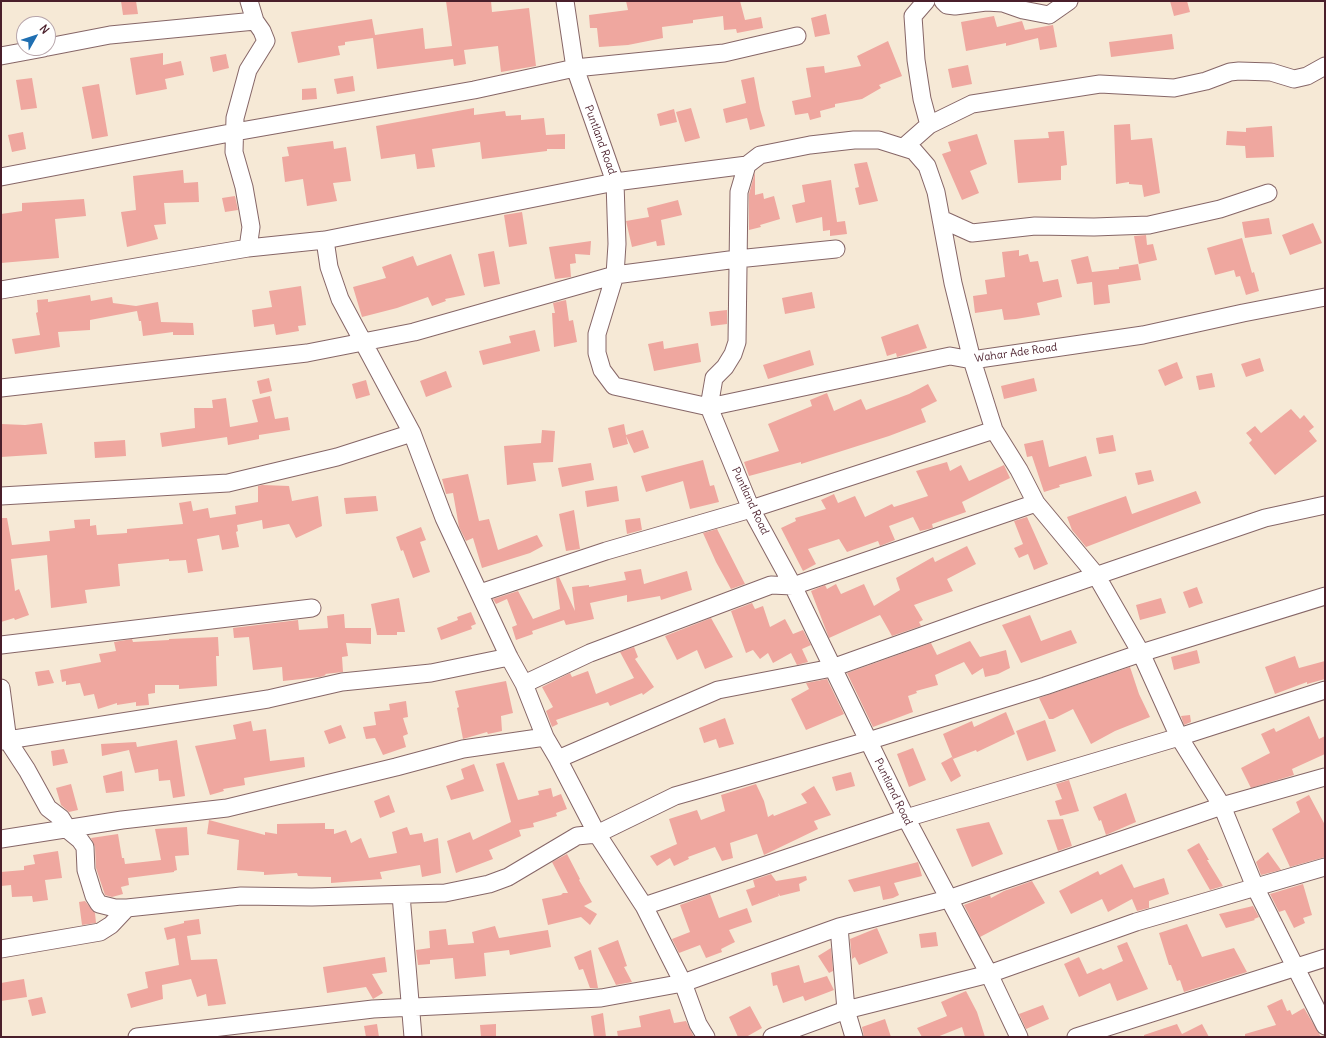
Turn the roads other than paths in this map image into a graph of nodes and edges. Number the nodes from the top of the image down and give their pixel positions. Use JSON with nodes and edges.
{"nodes":[{"id":1,"x":248,"y":1,"type":"edge"},
{"id":2,"x":565,"y":1,"type":"edge"},
{"id":3,"x":926,"y":1,"type":"edge"},
{"id":4,"x":943,"y":1,"type":"edge"},
{"id":5,"x":1069,"y":1,"type":"edge"},
{"id":6,"x":255,"y":21,"type":"junction"},
{"id":7,"x":797,"y":36,"type":"dead end"},
{"id":8,"x":56,"y":45,"type":"edge"},
{"id":9,"x":16,"y":53,"type":"edge"},
{"id":10,"x":1,"y":56,"type":"edge"},
{"id":11,"x":1325,"y":66,"type":"edge"},
{"id":12,"x":575,"y":68,"type":"junction"},
{"id":13,"x":929,"y":125,"type":"junction"},
{"id":14,"x":235,"y":132,"type":"junction"},
{"id":15,"x":904,"y":148,"type":"junction"},
{"id":16,"x":747,"y":165,"type":"junction"},
{"id":17,"x":1,"y":177,"type":"edge"},
{"id":18,"x":616,"y":182,"type":"junction"},
{"id":19,"x":1268,"y":193,"type":"dead end"},
{"id":20,"x":941,"y":219,"type":"junction"},
{"id":21,"x":325,"y":240,"type":"junction"},
{"id":22,"x":248,"y":248,"type":"junction"},
{"id":23,"x":836,"y":249,"type":"dead end"},
{"id":24,"x":737,"y":259,"type":"junction"},
{"id":25,"x":615,"y":275,"type":"junction"},
{"id":26,"x":1,"y":290,"type":"edge"},
{"id":27,"x":1325,"y":297,"type":"edge"},
{"id":28,"x":362,"y":342,"type":"junction"},
{"id":29,"x":972,"y":360,"type":"junction"},
{"id":30,"x":1,"y":388,"type":"edge"},
{"id":31,"x":709,"y":407,"type":"junction"},
{"id":32,"x":994,"y":430,"type":"junction"},
{"id":33,"x":412,"y":433,"type":"junction"},
{"id":34,"x":1,"y":496,"type":"edge"},
{"id":35,"x":1036,"y":503,"type":"junction"},
{"id":36,"x":1325,"y":504,"type":"edge"},
{"id":37,"x":751,"y":509,"type":"junction"},
{"id":38,"x":1096,"y":576,"type":"junction"},
{"id":39,"x":793,"y":586,"type":"junction"},
{"id":40,"x":480,"y":593,"type":"junction"},
{"id":41,"x":1325,"y":596,"type":"edge"},
{"id":42,"x":312,"y":608,"type":"dead end"},
{"id":43,"x":1,"y":645,"type":"edge"},
{"id":44,"x":1141,"y":653,"type":"junction"},
{"id":45,"x":509,"y":657,"type":"junction"},
{"id":46,"x":832,"y":668,"type":"junction"},
{"id":47,"x":524,"y":684,"type":"junction"},
{"id":48,"x":1,"y":688,"type":"edge"},
{"id":49,"x":1325,"y":690,"type":"edge"},
{"id":50,"x":1179,"y":737,"type":"junction"},
{"id":51,"x":545,"y":738,"type":"junction"},
{"id":52,"x":4,"y":741,"type":"edge"},
{"id":53,"x":868,"y":741,"type":"junction"},
{"id":54,"x":558,"y":759,"type":"junction"},
{"id":55,"x":1325,"y":777,"type":"edge"},
{"id":56,"x":1222,"y":806,"type":"junction"},
{"id":57,"x":906,"y":818,"type":"junction"},
{"id":58,"x":67,"y":828,"type":"junction"},
{"id":59,"x":597,"y":834,"type":"junction"},
{"id":60,"x":1,"y":839,"type":"edge"},
{"id":61,"x":1325,"y":867,"type":"edge"},
{"id":62,"x":1255,"y":887,"type":"junction"},
{"id":63,"x":401,"y":895,"type":"junction"},
{"id":64,"x":948,"y":899,"type":"junction"},
{"id":65,"x":644,"y":906,"type":"junction"},
{"id":66,"x":127,"y":908,"type":"junction"},
{"id":67,"x":839,"y":927,"type":"junction"},
{"id":68,"x":1,"y":949,"type":"edge"},
{"id":69,"x":1325,"y":958,"type":"edge"},
{"id":70,"x":1296,"y":967,"type":"junction"},
{"id":71,"x":989,"y":974,"type":"junction"},
{"id":72,"x":683,"y":983,"type":"junction"},
{"id":73,"x":409,"y":1008,"type":"junction"},
{"id":74,"x":846,"y":1010,"type":"junction"},
{"id":75,"x":1325,"y":1026,"type":"edge"},
{"id":76,"x":137,"y":1037,"type":"edge"},
{"id":77,"x":413,"y":1037,"type":"edge"},
{"id":78,"x":706,"y":1037,"type":"edge"},
{"id":79,"x":772,"y":1037,"type":"edge"},
{"id":80,"x":854,"y":1037,"type":"edge"},
{"id":81,"x":1019,"y":1037,"type":"edge"},
{"id":82,"x":1076,"y":1037,"type":"edge"}],
"edges":[{"from":1,"to":6,"type":"street"},
{"from":2,"to":12,"type":"street","name":"Puntland Road"},
{"from":3,"to":13,"type":"street"},
{"from":4,"to":5,"type":"street"},
{"from":6,"to":8,"type":"street"},
{"from":6,"to":14,"type":"street"},
{"from":7,"to":12,"type":"street"},
{"from":9,"to":10,"type":"street"},
{"from":11,"to":13,"type":"street"},
{"from":12,"to":14,"type":"street"},
{"from":12,"to":18,"type":"street","name":"Puntland Road"},
{"from":13,"to":15,"type":"street"},
{"from":14,"to":17,"type":"street"},
{"from":14,"to":22,"type":"street"},
{"from":15,"to":16,"type":"street"},
{"from":15,"to":20,"type":"street"},
{"from":16,"to":18,"type":"street"},
{"from":16,"to":24,"type":"street"},
{"from":18,"to":21,"type":"street"},
{"from":18,"to":25,"type":"street","name":"Puntland Road"},
{"from":19,"to":20,"type":"street"},
{"from":20,"to":29,"type":"street"},
{"from":21,"to":22,"type":"street"},
{"from":21,"to":28,"type":"street"},
{"from":22,"to":26,"type":"street"},
{"from":23,"to":24,"type":"street"},
{"from":24,"to":25,"type":"street"},
{"from":24,"to":31,"type":"street"},
{"from":25,"to":28,"type":"street"},
{"from":25,"to":31,"type":"street","name":"Puntland Road"},
{"from":27,"to":29,"type":"street","name":"Wahar Ade Road"},
{"from":28,"to":30,"type":"street"},
{"from":28,"to":33,"type":"street"},
{"from":29,"to":31,"type":"street","name":"Wahar Ade Road"},
{"from":29,"to":32,"type":"street"},
{"from":31,"to":37,"type":"street","name":"Puntland Road"},
{"from":32,"to":35,"type":"street"},
{"from":32,"to":37,"type":"street"},
{"from":33,"to":34,"type":"street"},
{"from":33,"to":40,"type":"street"},
{"from":35,"to":38,"type":"street"},
{"from":35,"to":39,"type":"street"},
{"from":36,"to":38,"type":"street"},
{"from":37,"to":39,"type":"street","name":"Puntland Road"},
{"from":37,"to":40,"type":"street"},
{"from":38,"to":44,"type":"street"},
{"from":38,"to":46,"type":"street"},
{"from":39,"to":46,"type":"street","name":"Puntland Road"},
{"from":39,"to":47,"type":"street"},
{"from":40,"to":45,"type":"street"},
{"from":41,"to":44,"type":"street"},
{"from":42,"to":43,"type":"street"},
{"from":44,"to":50,"type":"street"},
{"from":44,"to":53,"type":"street"},
{"from":45,"to":47,"type":"street"},
{"from":45,"to":52,"type":"street"},
{"from":46,"to":53,"type":"street","name":"Puntland Road"},
{"from":46,"to":54,"type":"street"},
{"from":47,"to":51,"type":"street"},
{"from":48,"to":52,"type":"street"},
{"from":49,"to":50,"type":"street"},
{"from":50,"to":56,"type":"street"},
{"from":50,"to":57,"type":"street"},
{"from":51,"to":54,"type":"street"},
{"from":51,"to":58,"type":"street"},
{"from":52,"to":58,"type":"street"},
{"from":53,"to":57,"type":"street","name":"Puntland Road"},
{"from":53,"to":59,"type":"street"},
{"from":54,"to":59,"type":"street"},
{"from":55,"to":56,"type":"street"},
{"from":56,"to":62,"type":"street"},
{"from":56,"to":64,"type":"street"},
{"from":57,"to":64,"type":"street","name":"Puntland Road"},
{"from":57,"to":65,"type":"street"},
{"from":58,"to":60,"type":"street"},
{"from":58,"to":66,"type":"street"},
{"from":59,"to":63,"type":"street"},
{"from":59,"to":65,"type":"street"},
{"from":61,"to":62,"type":"street"},
{"from":62,"to":70,"type":"street"},
{"from":62,"to":71,"type":"street"},
{"from":63,"to":66,"type":"street"},
{"from":63,"to":73,"type":"street"},
{"from":64,"to":67,"type":"street"},
{"from":64,"to":71,"type":"street","name":"Puntland Road"},
{"from":65,"to":72,"type":"street"},
{"from":66,"to":68,"type":"street"},
{"from":67,"to":72,"type":"street"},
{"from":67,"to":74,"type":"street"},
{"from":69,"to":70,"type":"street"},
{"from":70,"to":75,"type":"street"},
{"from":70,"to":82,"type":"street"},
{"from":71,"to":74,"type":"street"},
{"from":71,"to":81,"type":"street","name":"Puntland Road"},
{"from":72,"to":73,"type":"street"},
{"from":72,"to":78,"type":"street"},
{"from":73,"to":76,"type":"street"},
{"from":73,"to":77,"type":"street"},
{"from":74,"to":79,"type":"street"},
{"from":74,"to":80,"type":"street"}]}
